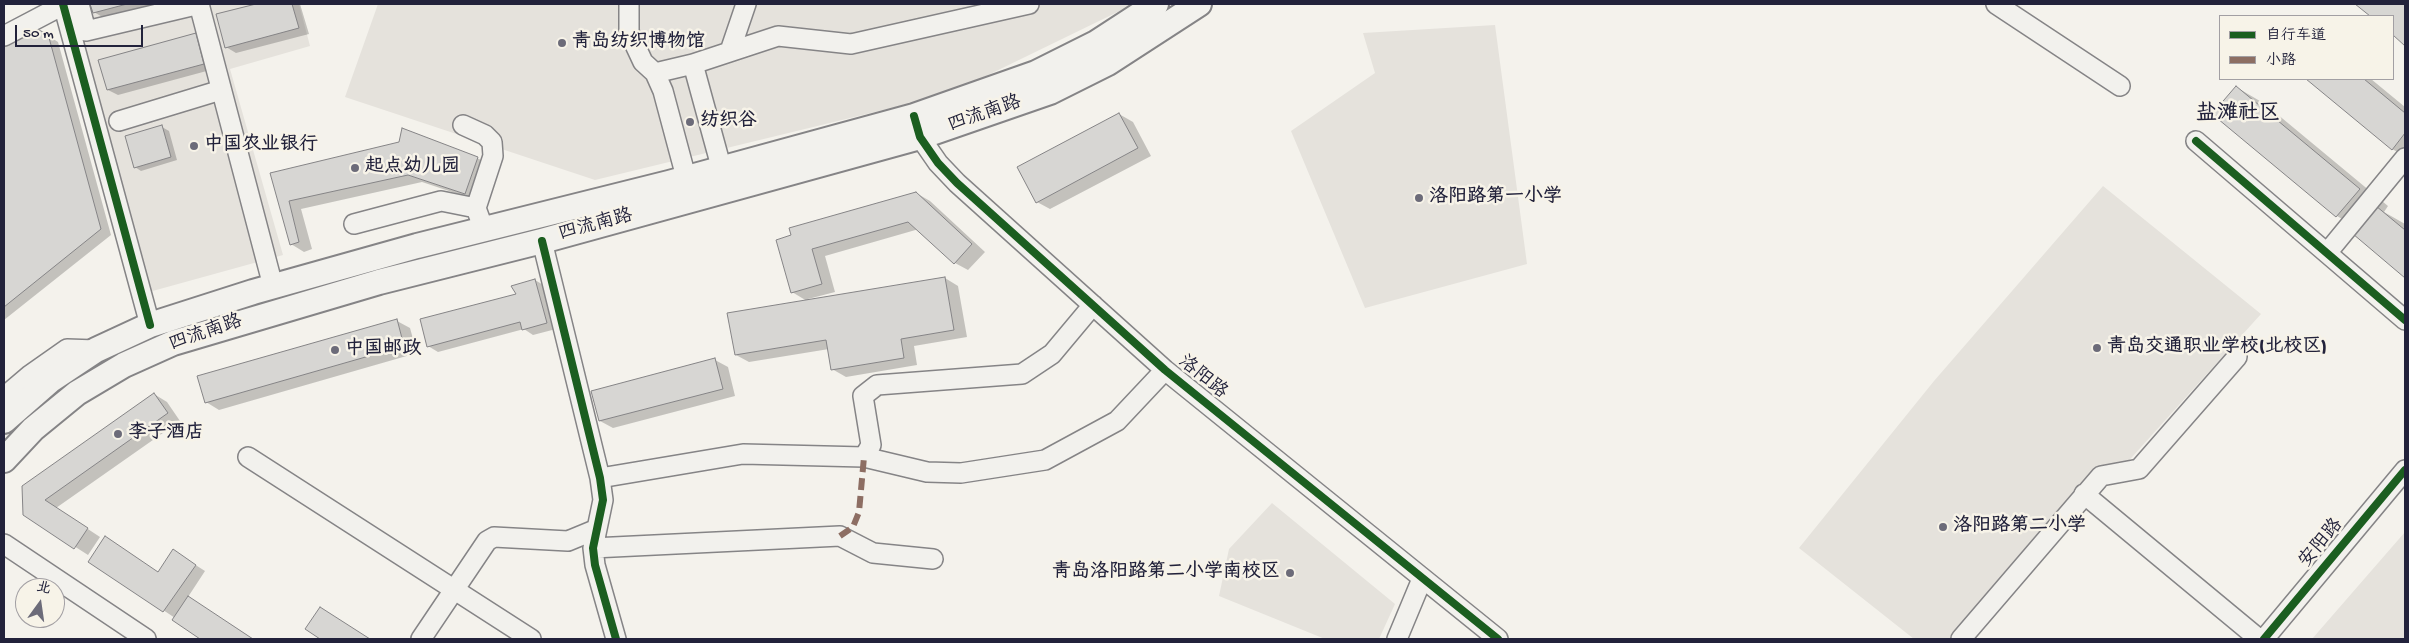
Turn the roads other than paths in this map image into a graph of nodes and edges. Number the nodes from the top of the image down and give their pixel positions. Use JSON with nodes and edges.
{"nodes":[{"id":1,"x":69,"y":4,"type":"edge"},
{"id":2,"x":199,"y":4,"type":"edge"},
{"id":3,"x":629,"y":4,"type":"edge"},
{"id":4,"x":746,"y":4,"type":"edge"},
{"id":5,"x":1028,"y":4,"type":"edge"},
{"id":6,"x":1156,"y":4,"type":"edge"},
{"id":7,"x":1199,"y":4,"type":"edge"},
{"id":8,"x":1996,"y":4,"type":"edge"},
{"id":9,"x":4,"y":36,"type":"edge"},
{"id":10,"x":730,"y":51,"type":"junction"},
{"id":11,"x":693,"y":64,"type":"junction"},
{"id":12,"x":655,"y":73,"type":"junction"},
{"id":13,"x":2120,"y":86,"type":"dead end"},
{"id":14,"x":221,"y":90,"type":"junction"},
{"id":15,"x":118,"y":121,"type":"dead end"},
{"id":16,"x":463,"y":125,"type":"dead end"},
{"id":17,"x":917,"y":126,"type":"junction"},
{"id":18,"x":2196,"y":141,"type":"dead end"},
{"id":19,"x":2405,"y":158,"type":"edge"},
{"id":20,"x":725,"y":179,"type":"junction"},
{"id":21,"x":690,"y":189,"type":"junction"},
{"id":22,"x":480,"y":219,"type":"junction"},
{"id":23,"x":354,"y":224,"type":"dead end"},
{"id":24,"x":542,"y":241,"type":"junction"},
{"id":25,"x":2327,"y":253,"type":"junction"},
{"id":26,"x":273,"y":286,"type":"junction"},
{"id":27,"x":1093,"y":305,"type":"junction"},
{"id":28,"x":2405,"y":320,"type":"edge"},
{"id":29,"x":150,"y":325,"type":"junction"},
{"id":30,"x":96,"y":350,"type":"junction"},
{"id":31,"x":2237,"y":357,"type":"dead end"},
{"id":32,"x":1165,"y":370,"type":"junction"},
{"id":33,"x":4,"y":397,"type":"edge"},
{"id":34,"x":4,"y":421,"type":"edge"},
{"id":35,"x":864,"y":456,"type":"junction"},
{"id":36,"x":248,"y":457,"type":"dead end"},
{"id":37,"x":4,"y":460,"type":"edge"},
{"id":38,"x":2405,"y":470,"type":"edge"},
{"id":39,"x":600,"y":478,"type":"junction"},
{"id":40,"x":2084,"y":494,"type":"junction"},
{"id":41,"x":597,"y":529,"type":"junction"},
{"id":42,"x":4,"y":544,"type":"edge"},
{"id":43,"x":593,"y":548,"type":"junction"},
{"id":44,"x":933,"y":559,"type":"dead end"},
{"id":45,"x":1422,"y":580,"type":"junction"},
{"id":46,"x":454,"y":590,"type":"junction"},
{"id":47,"x":146,"y":639,"type":"edge"},
{"id":48,"x":421,"y":639,"type":"edge"},
{"id":49,"x":531,"y":639,"type":"edge"},
{"id":50,"x":616,"y":639,"type":"edge"},
{"id":51,"x":1397,"y":639,"type":"edge"},
{"id":52,"x":1498,"y":639,"type":"edge"},
{"id":53,"x":1962,"y":639,"type":"edge"},
{"id":54,"x":2259,"y":639,"type":"edge"},
{"id":55,"x":2264,"y":639,"type":"edge"}],
"edges":[{"from":1,"to":2,"type":"street"},
{"from":1,"to":9,"type":"street"},
{"from":1,"to":29,"type":"street"},
{"from":2,"to":14,"type":"street"},
{"from":3,"to":12,"type":"street"},
{"from":4,"to":10,"type":"street"},
{"from":5,"to":10,"type":"street"},
{"from":6,"to":17,"type":"main road","name":"四流南路"},
{"from":7,"to":17,"type":"main road","name":"四流南路"},
{"from":8,"to":13,"type":"street"},
{"from":10,"to":11,"type":"street"},
{"from":11,"to":12,"type":"street"},
{"from":11,"to":20,"type":"street"},
{"from":12,"to":21,"type":"street"},
{"from":14,"to":15,"type":"street"},
{"from":14,"to":26,"type":"street"},
{"from":16,"to":22,"type":"street"},
{"from":17,"to":20,"type":"main road","name":"四流南路"},
{"from":17,"to":27,"type":"street","name":"洛阳路"},
{"from":18,"to":25,"type":"street"},
{"from":19,"to":25,"type":"street"},
{"from":20,"to":21,"type":"main road","name":"四流南路"},
{"from":21,"to":22,"type":"main road","name":"四流南路"},
{"from":21,"to":24,"type":"main road","name":"四流南路"},
{"from":22,"to":23,"type":"street"},
{"from":22,"to":26,"type":"main road","name":"四流南路"},
{"from":24,"to":37,"type":"main road","name":"四流南路"},
{"from":24,"to":39,"type":"street"},
{"from":25,"to":28,"type":"street"},
{"from":26,"to":29,"type":"main road","name":"四流南路"},
{"from":27,"to":32,"type":"street","name":"洛阳路"},
{"from":27,"to":35,"type":"street"},
{"from":29,"to":30,"type":"main road","name":"四流南路"},
{"from":30,"to":33,"type":"street"},
{"from":30,"to":34,"type":"main road","name":"四流南路"},
{"from":31,"to":40,"type":"street"},
{"from":32,"to":35,"type":"street"},
{"from":32,"to":45,"type":"street","name":"洛阳路"},
{"from":35,"to":39,"type":"street"},
{"from":36,"to":46,"type":"street"},
{"from":38,"to":55,"type":"street","name":"安阳路"},
{"from":39,"to":41,"type":"street"},
{"from":40,"to":53,"type":"street"},
{"from":40,"to":54,"type":"street"},
{"from":41,"to":43,"type":"street"},
{"from":41,"to":46,"type":"street"},
{"from":42,"to":47,"type":"street"},
{"from":43,"to":44,"type":"street"},
{"from":43,"to":50,"type":"street"},
{"from":45,"to":51,"type":"street"},
{"from":45,"to":52,"type":"street","name":"洛阳路"},
{"from":46,"to":48,"type":"street"},
{"from":46,"to":49,"type":"street"}]}
